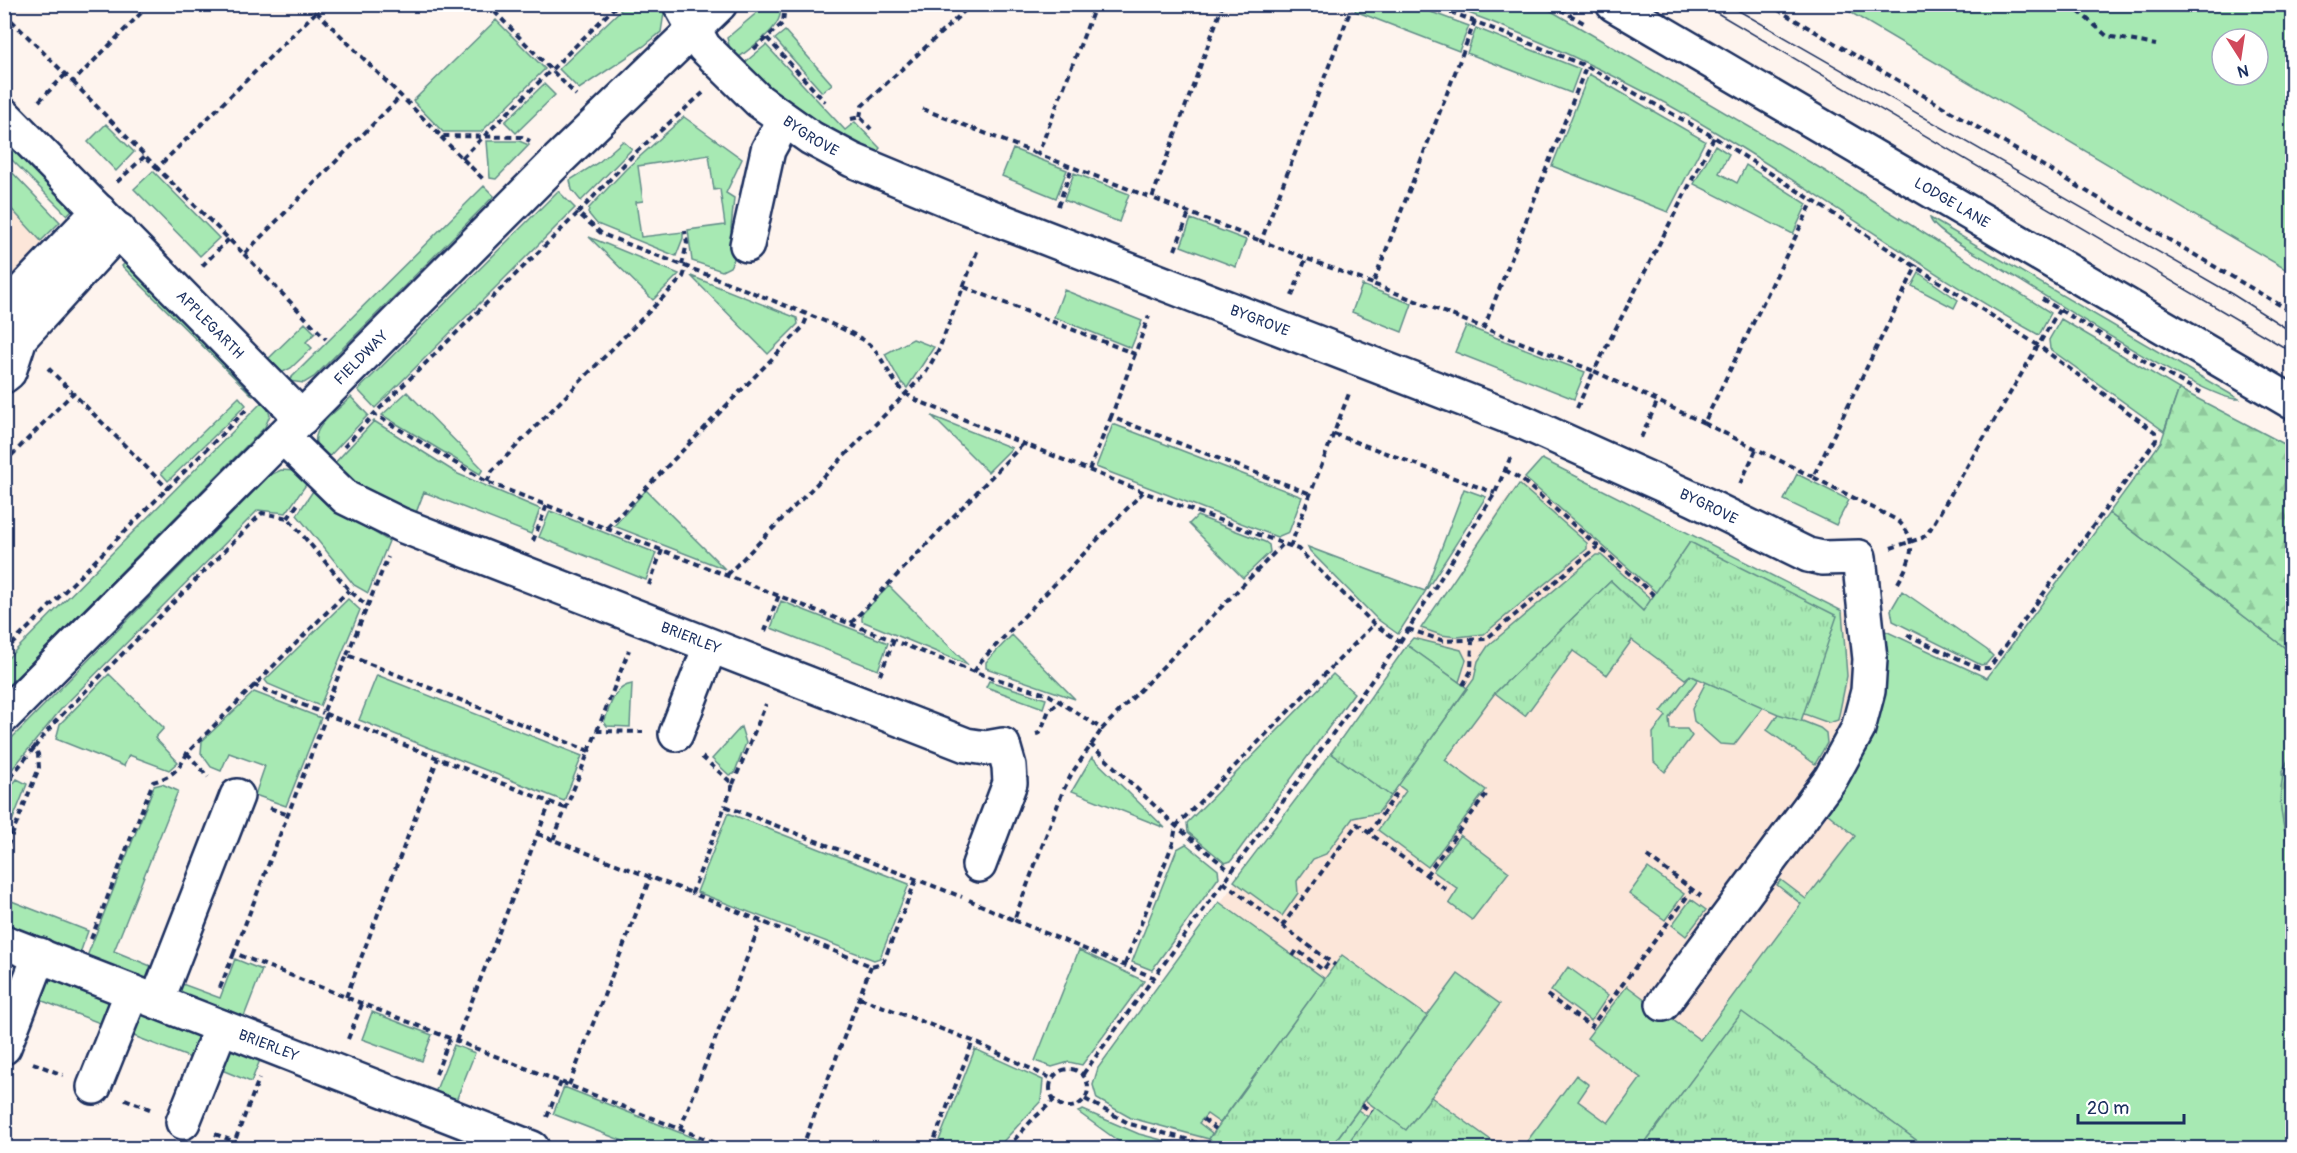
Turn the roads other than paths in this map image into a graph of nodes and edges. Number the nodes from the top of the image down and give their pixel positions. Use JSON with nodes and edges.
{"nodes":[{"id":1,"x":720,"y":4,"type":"edge"},
{"id":2,"x":1613,"y":4,"type":"edge"},
{"id":3,"x":687,"y":17,"type":"edge"},
{"id":4,"x":4,"y":115,"type":"edge"},
{"id":5,"x":784,"y":121,"type":"junction"},
{"id":6,"x":109,"y":221,"type":"junction"},
{"id":7,"x":747,"y":245,"type":"dead end"},
{"id":8,"x":4,"y":310,"type":"edge"},
{"id":9,"x":4,"y":376,"type":"edge"},
{"id":10,"x":2292,"y":402,"type":"edge"},
{"id":11,"x":293,"y":427,"type":"junction"},
{"id":12,"x":710,"y":647,"type":"junction"},
{"id":13,"x":4,"y":716,"type":"edge"},
{"id":14,"x":676,"y":734,"type":"dead end"},
{"id":15,"x":237,"y":796,"type":"dead end"},
{"id":16,"x":980,"y":865,"type":"dead end"},
{"id":17,"x":4,"y":942,"type":"edge"},
{"id":18,"x":40,"y":955,"type":"junction"},
{"id":19,"x":144,"y":996,"type":"junction"},
{"id":20,"x":1663,"y":1004,"type":"dead end"},
{"id":21,"x":221,"y":1027,"type":"junction"},
{"id":22,"x":4,"y":1047,"type":"edge"},
{"id":23,"x":94,"y":1087,"type":"dead end"},
{"id":24,"x":183,"y":1122,"type":"dead end"},
{"id":25,"x":525,"y":1147,"type":"edge"}],
"edges":[{"from":1,"to":3,"type":"street","name":"FIELDWAY"},
{"from":2,"to":10,"type":"street","name":"LODGE LANE"},
{"from":3,"to":5,"type":"street","name":"BYGROVE"},
{"from":3,"to":11,"type":"street","name":"FIELDWAY"},
{"from":4,"to":6,"type":"street","name":"APPLEGARTH"},
{"from":5,"to":7,"type":"street"},
{"from":5,"to":20,"type":"street","name":"BYGROVE"},
{"from":6,"to":8,"type":"street"},
{"from":6,"to":9,"type":"street"},
{"from":6,"to":11,"type":"street","name":"APPLEGARTH"},
{"from":11,"to":12,"type":"street","name":"BRIERLEY"},
{"from":11,"to":13,"type":"street","name":"FIELDWAY"},
{"from":12,"to":14,"type":"street"},
{"from":12,"to":16,"type":"street","name":"BRIERLEY"},
{"from":15,"to":19,"type":"street"},
{"from":17,"to":18,"type":"street","name":"BRIERLEY"},
{"from":18,"to":19,"type":"street","name":"BRIERLEY"},
{"from":18,"to":22,"type":"street"},
{"from":19,"to":21,"type":"street","name":"BRIERLEY"},
{"from":19,"to":23,"type":"street"},
{"from":21,"to":24,"type":"street"},
{"from":21,"to":25,"type":"street","name":"BRIERLEY"}]}
